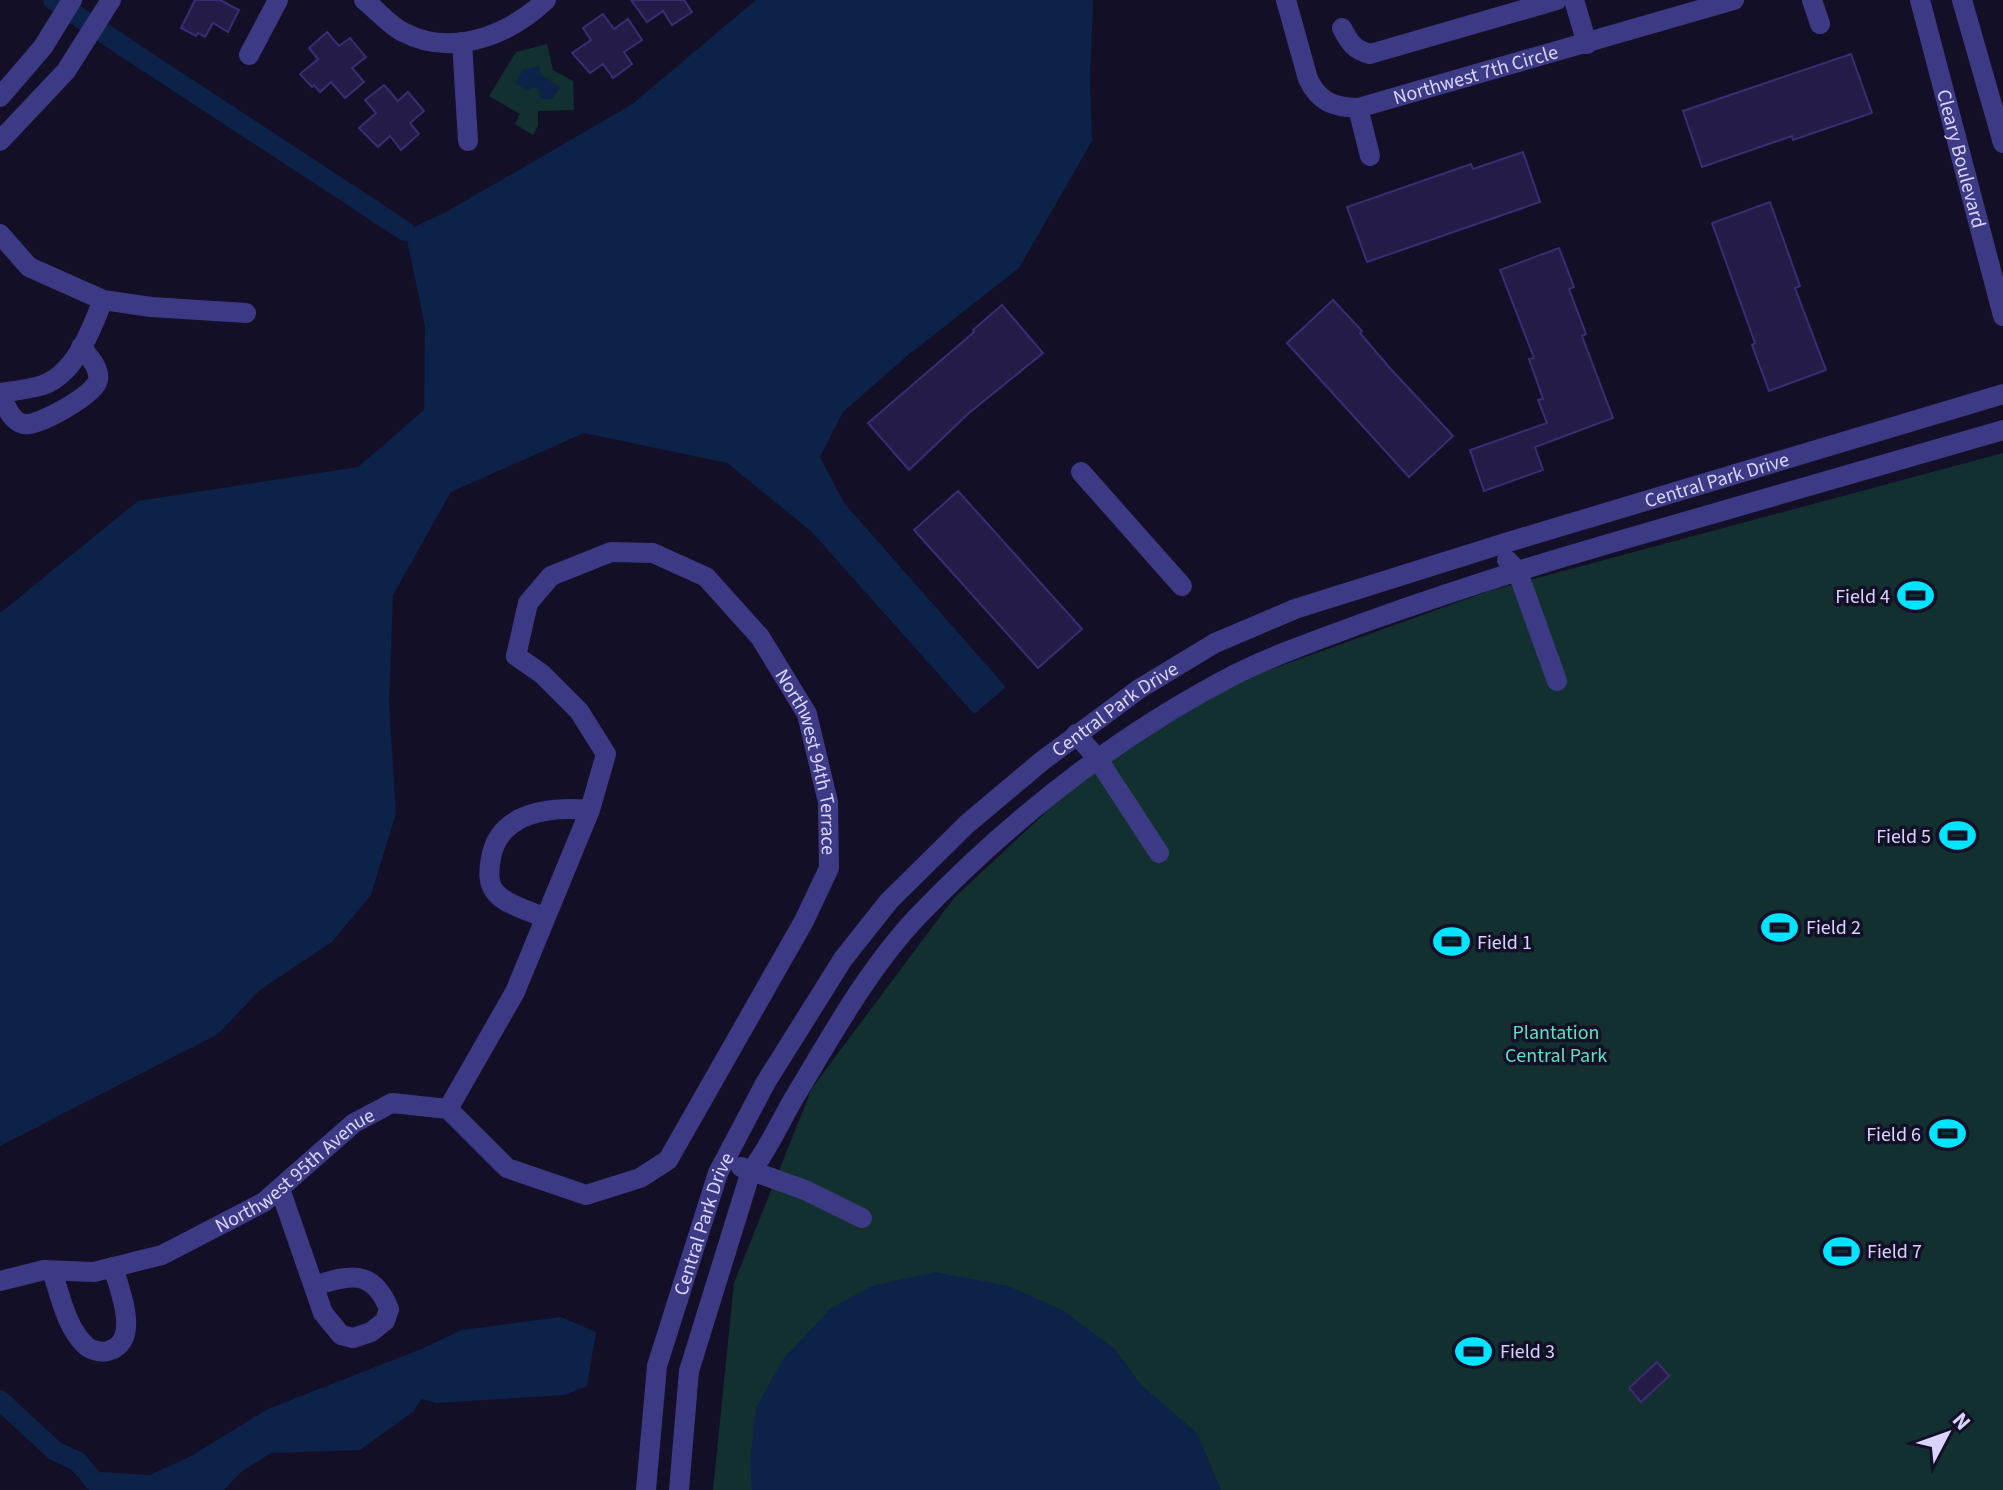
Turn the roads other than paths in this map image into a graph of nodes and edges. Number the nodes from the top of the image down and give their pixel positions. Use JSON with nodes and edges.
{"nodes":[{"id":1,"x":72,"y":0,"type":"edge"},
{"id":2,"x":278,"y":0,"type":"edge"},
{"id":3,"x":364,"y":0,"type":"edge"},
{"id":4,"x":546,"y":0,"type":"edge"},
{"id":5,"x":1286,"y":0,"type":"edge"},
{"id":6,"x":1557,"y":0,"type":"edge"},
{"id":7,"x":1574,"y":0,"type":"edge"},
{"id":8,"x":1734,"y":0,"type":"edge"},
{"id":9,"x":1812,"y":0,"type":"edge"},
{"id":10,"x":1920,"y":0,"type":"edge"},
{"id":11,"x":1962,"y":0,"type":"edge"},
{"id":12,"x":109,"y":3,"type":"edge"},
{"id":13,"x":1820,"y":24,"type":"dead end"},
{"id":14,"x":1342,"y":28,"type":"dead end"},
{"id":15,"x":462,"y":42,"type":"junction"},
{"id":16,"x":1587,"y":44,"type":"junction"},
{"id":17,"x":249,"y":55,"type":"dead end"},
{"id":18,"x":0,"y":97,"type":"edge"},
{"id":19,"x":1358,"y":108,"type":"junction"},
{"id":20,"x":0,"y":141,"type":"edge"},
{"id":21,"x":468,"y":141,"type":"dead end"},
{"id":22,"x":2003,"y":143,"type":"edge"},
{"id":23,"x":1370,"y":156,"type":"dead end"},
{"id":24,"x":0,"y":234,"type":"edge"},
{"id":25,"x":103,"y":300,"type":"junction"},
{"id":26,"x":246,"y":313,"type":"dead end"},
{"id":27,"x":2003,"y":316,"type":"edge"},
{"id":28,"x":81,"y":347,"type":"junction"},
{"id":29,"x":0,"y":394,"type":"edge"},
{"id":30,"x":2003,"y":394,"type":"edge"},
{"id":31,"x":2003,"y":430,"type":"edge"},
{"id":32,"x":1081,"y":472,"type":"dead end"},
{"id":33,"x":1493,"y":546,"type":"junction"},
{"id":34,"x":1517,"y":570,"type":"junction"},
{"id":35,"x":1182,"y":586,"type":"dead end"},
{"id":36,"x":1557,"y":681,"type":"dead end"},
{"id":37,"x":1076,"y":734,"type":"junction"},
{"id":38,"x":1097,"y":758,"type":"junction"},
{"id":39,"x":590,"y":810,"type":"junction"},
{"id":40,"x":1159,"y":853,"type":"dead end"},
{"id":41,"x":545,"y":918,"type":"junction"},
{"id":42,"x":448,"y":1109,"type":"junction"},
{"id":43,"x":725,"y":1159,"type":"junction"},
{"id":44,"x":751,"y":1171,"type":"junction"},
{"id":45,"x":280,"y":1189,"type":"junction"},
{"id":46,"x":862,"y":1218,"type":"dead end"},
{"id":47,"x":113,"y":1267,"type":"junction"},
{"id":48,"x":52,"y":1271,"type":"junction"},
{"id":49,"x":0,"y":1281,"type":"edge"},
{"id":50,"x":314,"y":1286,"type":"dead end"},
{"id":51,"x":646,"y":1490,"type":"edge"},
{"id":52,"x":679,"y":1490,"type":"edge"}],
"edges":[{"from":1,"to":18,"type":"street"},
{"from":2,"to":17,"type":"street"},
{"from":3,"to":15,"type":"street"},
{"from":4,"to":15,"type":"street"},
{"from":5,"to":19,"type":"street"},
{"from":6,"to":14,"type":"street"},
{"from":7,"to":16,"type":"street"},
{"from":8,"to":16,"type":"street","name":"Northwest 7th Circle"},
{"from":9,"to":13,"type":"street"},
{"from":10,"to":27,"type":"street","name":"Cleary Boulevard"},
{"from":11,"to":22,"type":"street"},
{"from":12,"to":20,"type":"street"},
{"from":15,"to":21,"type":"street"},
{"from":16,"to":19,"type":"street","name":"Northwest 7th Circle"},
{"from":19,"to":23,"type":"street"},
{"from":24,"to":25,"type":"street"},
{"from":25,"to":26,"type":"street"},
{"from":25,"to":28,"type":"street"},
{"from":28,"to":29,"type":"street"},
{"from":28,"to":29,"type":"street"},
{"from":30,"to":33,"type":"street","name":"Central Park Drive"},
{"from":31,"to":34,"type":"street","name":"Central Park Drive"},
{"from":32,"to":35,"type":"street"},
{"from":33,"to":34,"type":"street"},
{"from":33,"to":37,"type":"street","name":"Central Park Drive"},
{"from":34,"to":36,"type":"street"},
{"from":34,"to":38,"type":"street","name":"Central Park Drive"},
{"from":37,"to":38,"type":"street"},
{"from":37,"to":43,"type":"street","name":"Central Park Drive"},
{"from":38,"to":40,"type":"street"},
{"from":38,"to":44,"type":"street","name":"Central Park Drive"},
{"from":39,"to":41,"type":"street"},
{"from":39,"to":41,"type":"street"},
{"from":39,"to":42,"type":"street","name":"Northwest 94th Terrace"},
{"from":41,"to":42,"type":"street"},
{"from":42,"to":45,"type":"street","name":"Northwest 95th Avenue"},
{"from":43,"to":44,"type":"street"},
{"from":43,"to":51,"type":"street","name":"Central Park Drive"},
{"from":44,"to":46,"type":"street"},
{"from":44,"to":52,"type":"street","name":"Central Park Drive"},
{"from":45,"to":47,"type":"street","name":"Northwest 95th Avenue"},
{"from":45,"to":50,"type":"street"},
{"from":47,"to":48,"type":"street","name":"Northwest 95th Avenue"},
{"from":47,"to":48,"type":"street"},
{"from":48,"to":49,"type":"street","name":"Northwest 95th Avenue"}]}
